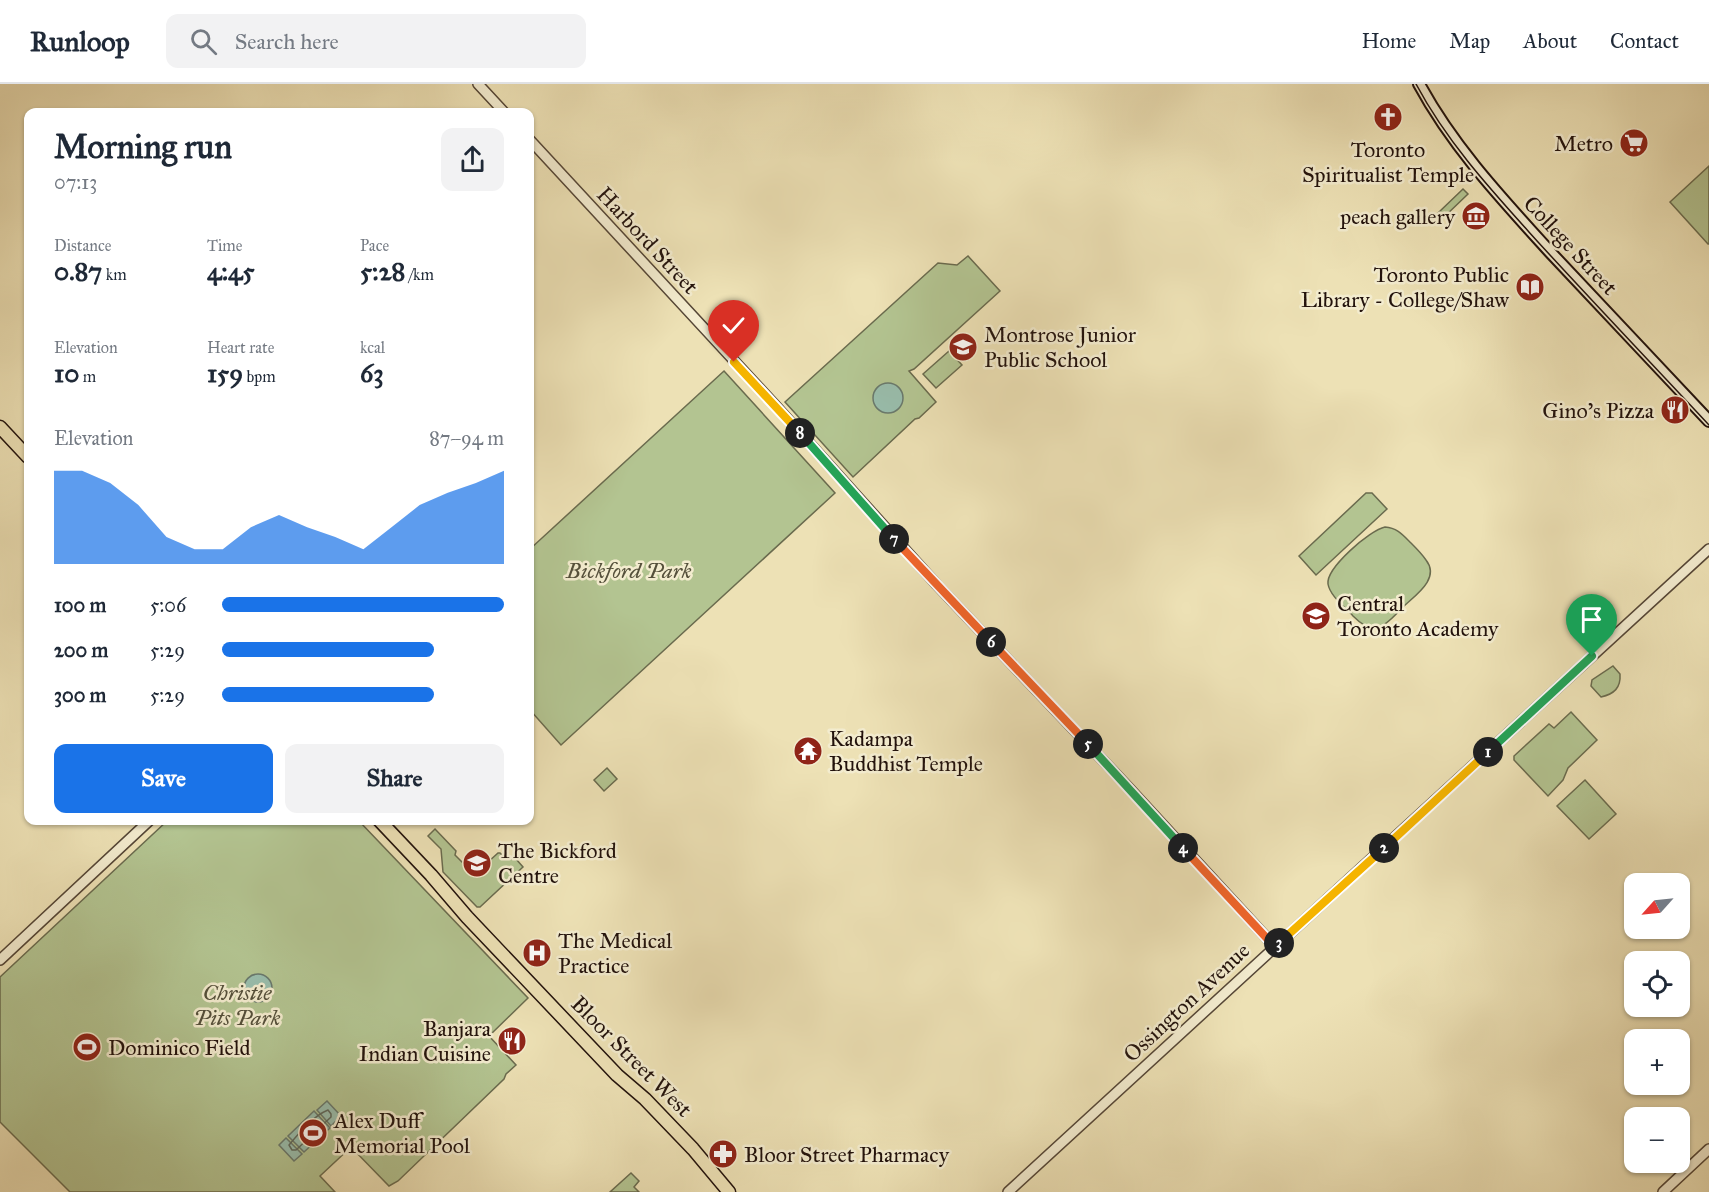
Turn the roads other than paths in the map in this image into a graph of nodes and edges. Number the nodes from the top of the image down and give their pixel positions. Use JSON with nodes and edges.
{"nodes":[{"id":1,"x":478,"y":84,"type":"edge"},
{"id":2,"x":1419,"y":84,"type":"edge"},
{"id":3,"x":500,"y":108,"type":"edge"},
{"id":4,"x":534,"y":144,"type":"edge"},
{"id":5,"x":1709,"y":421,"type":"edge"},
{"id":6,"x":0,"y":427,"type":"edge"},
{"id":7,"x":24,"y":453,"type":"edge"},
{"id":8,"x":1709,"y":549,"type":"edge"},
{"id":9,"x":145,"y":825,"type":"edge"},
{"id":10,"x":384,"y":825,"type":"edge"},
{"id":11,"x":1275,"y":947,"type":"junction"},
{"id":12,"x":0,"y":960,"type":"edge"},
{"id":13,"x":1709,"y":1149,"type":"edge"},
{"id":14,"x":729,"y":1192,"type":"edge"},
{"id":15,"x":1008,"y":1192,"type":"edge"},
{"id":16,"x":1663,"y":1192,"type":"edge"}],
"edges":[{"from":1,"to":3,"type":"street"},
{"from":2,"to":5,"type":"main road","name":"College Street"},
{"from":4,"to":11,"type":"street","name":"Harbord Street"},
{"from":6,"to":7,"type":"main road"},
{"from":8,"to":11,"type":"street","name":"Ossington Avenue"},
{"from":9,"to":12,"type":"street"},
{"from":10,"to":14,"type":"main road","name":"Bloor Street West"},
{"from":11,"to":15,"type":"street","name":"Ossington Avenue"},
{"from":13,"to":16,"type":"street"}]}
